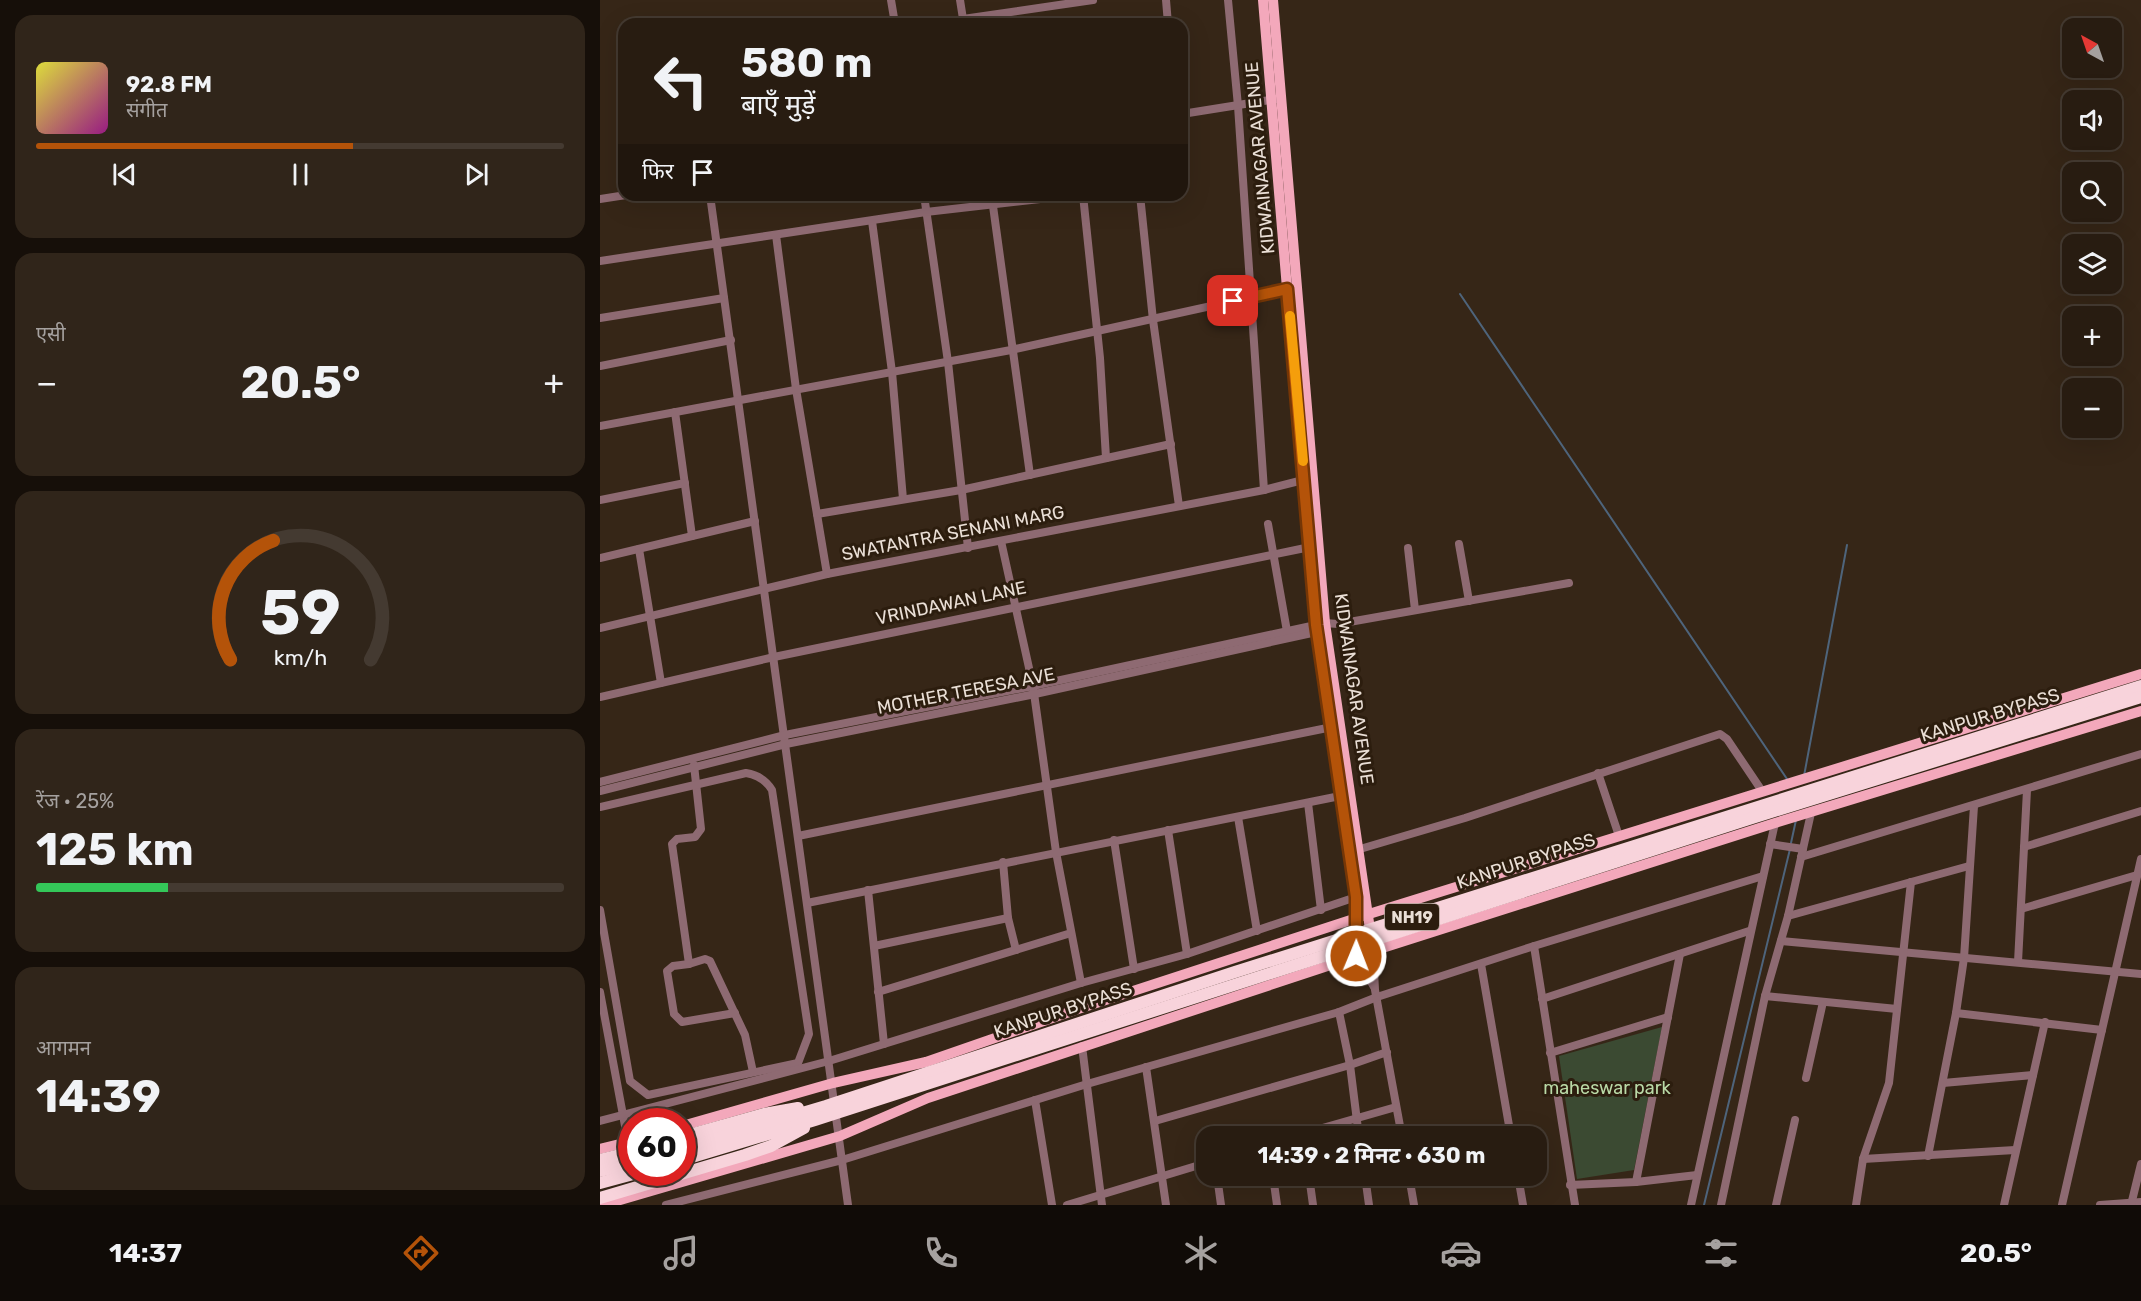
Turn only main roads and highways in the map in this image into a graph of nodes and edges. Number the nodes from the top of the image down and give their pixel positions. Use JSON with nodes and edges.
{"nodes":[{"id":1,"x":1263,"y":0,"type":"edge"},
{"id":2,"x":1273,"y":0,"type":"edge"},
{"id":3,"x":1276,"y":99,"type":"junction"},
{"id":4,"x":1309,"y":479,"type":"junction"},
{"id":5,"x":1320,"y":628,"type":"junction"},
{"id":6,"x":2141,"y":674,"type":"edge"},
{"id":7,"x":2141,"y":686,"type":"edge"},
{"id":8,"x":2141,"y":698,"type":"edge"},
{"id":9,"x":2141,"y":711,"type":"edge"},
{"id":10,"x":1347,"y":795,"type":"junction"},
{"id":11,"x":1369,"y":914,"type":"junction"},
{"id":12,"x":1357,"y":918,"type":"junction"},
{"id":13,"x":1372,"y":951,"type":"junction"},
{"id":14,"x":1356,"y":956,"type":"junction"},
{"id":15,"x":826,"y":1106,"type":"junction"},
{"id":16,"x":815,"y":1120,"type":"junction"},
{"id":17,"x":696,"y":1122,"type":"edge"},
{"id":18,"x":696,"y":1133,"type":"edge"},
{"id":19,"x":696,"y":1145,"type":"edge"},
{"id":20,"x":618,"y":1147,"type":"edge"},
{"id":21,"x":600,"y":1149,"type":"edge"},
{"id":22,"x":618,"y":1151,"type":"edge"},
{"id":23,"x":696,"y":1156,"type":"edge"},
{"id":24,"x":600,"y":1160,"type":"edge"},
{"id":25,"x":618,"y":1167,"type":"edge"},
{"id":26,"x":600,"y":1171,"type":"edge"},
{"id":27,"x":618,"y":1178,"type":"edge"},
{"id":28,"x":600,"y":1183,"type":"edge"},
{"id":29,"x":600,"y":1198,"type":"edge"},
{"id":30,"x":635,"y":1201,"type":"edge"},
{"id":31,"x":603,"y":1205,"type":"edge"}],
"edges":[{"from":1,"to":3,"type":"main road","name":"KIDWAINAGAR AVENUE"},
{"from":2,"to":3,"type":"main road","name":"KIDWAINAGAR AVENUE"},
{"from":3,"to":4,"type":"main road","name":"KIDWAINAGAR AVENUE"},
{"from":3,"to":4,"type":"main road","name":"KIDWAINAGAR AVENUE"},
{"from":4,"to":5,"type":"main road","name":"KIDWAINAGAR AVENUE"},
{"from":4,"to":5,"type":"main road","name":"KIDWAINAGAR AVENUE"},
{"from":5,"to":10,"type":"main road","name":"KIDWAINAGAR AVENUE"},
{"from":5,"to":10,"type":"main road","name":"KIDWAINAGAR AVENUE"},
{"from":6,"to":11,"type":"main road"},
{"from":7,"to":15,"type":"highway","name":"KANPUR BYPASS","number":"NH19"},
{"from":8,"to":16,"type":"highway","name":"KANPUR BYPASS","number":"NH19"},
{"from":9,"to":13,"type":"main road"},
{"from":10,"to":11,"type":"main road","name":"KIDWAINAGAR AVENUE"},
{"from":10,"to":12,"type":"main road","name":"KIDWAINAGAR AVENUE"},
{"from":11,"to":12,"type":"main road"},
{"from":11,"to":13,"type":"main road","name":"KIDWAINAGAR AVENUE"},
{"from":12,"to":14,"type":"main road","name":"KIDWAINAGAR AVENUE"},
{"from":12,"to":17,"type":"main road"},
{"from":13,"to":14,"type":"main road"},
{"from":14,"to":30,"type":"main road"},
{"from":15,"to":18,"type":"highway"},
{"from":15,"to":19,"type":"highway","name":"KANPUR BYPASS","number":"NH19"},
{"from":16,"to":23,"type":"highway","name":"KANPUR BYPASS","number":"NH19"},
{"from":16,"to":29,"type":"highway"},
{"from":20,"to":21,"type":"main road"},
{"from":22,"to":24,"type":"highway"},
{"from":25,"to":26,"type":"highway"},
{"from":27,"to":28,"type":"highway"},
{"from":30,"to":31,"type":"main road"}]}
